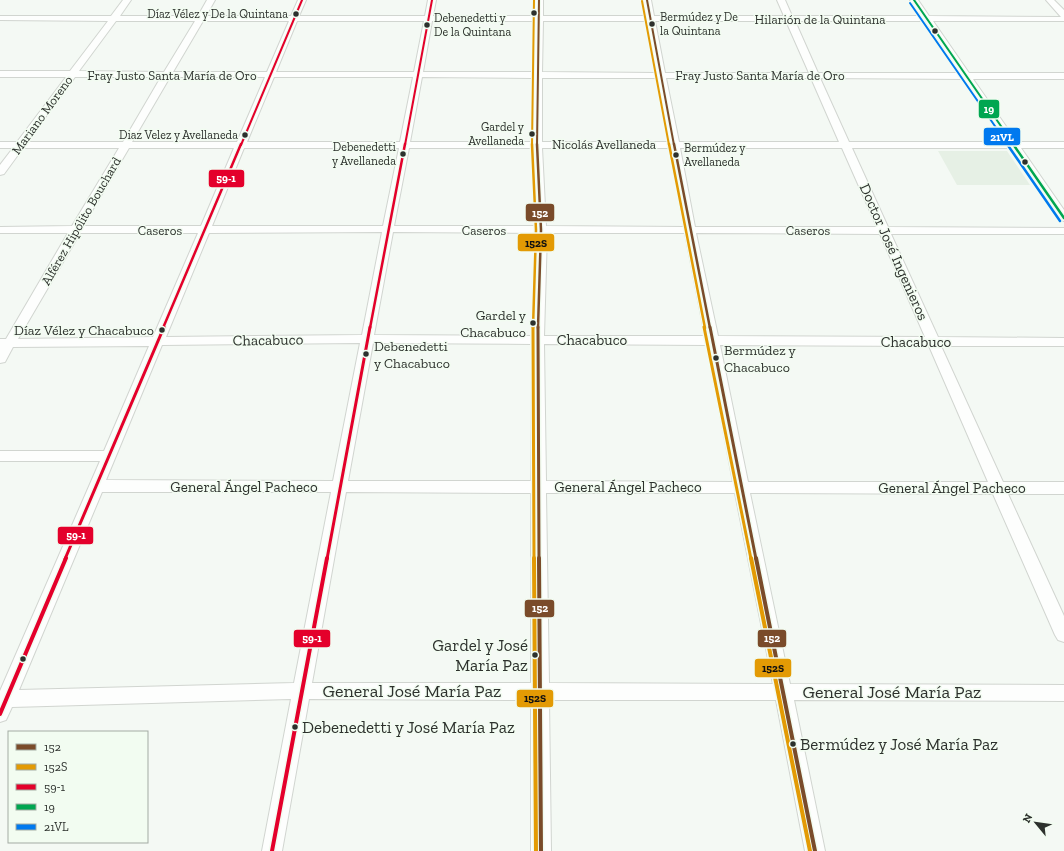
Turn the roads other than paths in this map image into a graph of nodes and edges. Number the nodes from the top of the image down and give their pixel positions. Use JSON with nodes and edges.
{"nodes":[{"id":1,"x":127,"y":0,"type":"edge"},
{"id":2,"x":211,"y":0,"type":"edge"},
{"id":3,"x":302,"y":0,"type":"edge"},
{"id":4,"x":432,"y":0,"type":"edge"},
{"id":5,"x":539,"y":0,"type":"edge"},
{"id":6,"x":647,"y":0,"type":"edge"},
{"id":7,"x":781,"y":0,"type":"edge"},
{"id":8,"x":914,"y":0,"type":"edge"},
{"id":9,"x":1050,"y":0,"type":"edge"},
{"id":10,"x":1064,"y":15,"type":"edge"},
{"id":11,"x":0,"y":18,"type":"edge"},
{"id":12,"x":650,"y":18,"type":"junction"},
{"id":13,"x":113,"y":19,"type":"junction"},
{"id":14,"x":200,"y":19,"type":"junction"},
{"id":15,"x":294,"y":19,"type":"junction"},
{"id":16,"x":428,"y":19,"type":"junction"},
{"id":17,"x":539,"y":19,"type":"junction"},
{"id":18,"x":789,"y":19,"type":"junction"},
{"id":19,"x":927,"y":19,"type":"junction"},
{"id":20,"x":1064,"y":19,"type":"edge"},
{"id":21,"x":0,"y":74,"type":"edge"},
{"id":22,"x":72,"y":75,"type":"junction"},
{"id":23,"x":167,"y":75,"type":"junction"},
{"id":24,"x":270,"y":75,"type":"junction"},
{"id":25,"x":419,"y":75,"type":"junction"},
{"id":26,"x":660,"y":75,"type":"junction"},
{"id":27,"x":815,"y":75,"type":"junction"},
{"id":28,"x":538,"y":76,"type":"junction"},
{"id":29,"x":966,"y":76,"type":"junction"},
{"id":30,"x":1064,"y":76,"type":"edge"},
{"id":31,"x":126,"y":144,"type":"junction"},
{"id":32,"x":241,"y":144,"type":"junction"},
{"id":33,"x":405,"y":144,"type":"junction"},
{"id":34,"x":675,"y":144,"type":"junction"},
{"id":35,"x":846,"y":144,"type":"junction"},
{"id":36,"x":0,"y":145,"type":"edge"},
{"id":37,"x":20,"y":145,"type":"junction"},
{"id":38,"x":537,"y":145,"type":"junction"},
{"id":39,"x":1014,"y":145,"type":"junction"},
{"id":40,"x":1064,"y":145,"type":"edge"},
{"id":41,"x":0,"y":172,"type":"edge"},
{"id":42,"x":1064,"y":218,"type":"edge"},
{"id":43,"x":0,"y":230,"type":"edge"},
{"id":44,"x":76,"y":230,"type":"junction"},
{"id":45,"x":205,"y":230,"type":"junction"},
{"id":46,"x":389,"y":230,"type":"junction"},
{"id":47,"x":541,"y":230,"type":"junction"},
{"id":48,"x":690,"y":230,"type":"junction"},
{"id":49,"x":884,"y":230,"type":"junction"},
{"id":50,"x":1064,"y":231,"type":"edge"},
{"id":51,"x":367,"y":339,"type":"junction"},
{"id":52,"x":538,"y":340,"type":"junction"},
{"id":53,"x":158,"y":341,"type":"junction"},
{"id":54,"x":713,"y":341,"type":"junction"},
{"id":55,"x":934,"y":342,"type":"junction"},
{"id":56,"x":1064,"y":342,"type":"edge"},
{"id":57,"x":5,"y":343,"type":"edge"},
{"id":58,"x":0,"y":359,"type":"edge"},
{"id":59,"x":0,"y":456,"type":"edge"},
{"id":60,"x":109,"y":456,"type":"junction"},
{"id":61,"x":96,"y":486,"type":"junction"},
{"id":62,"x":340,"y":487,"type":"junction"},
{"id":63,"x":538,"y":487,"type":"junction"},
{"id":64,"x":742,"y":488,"type":"junction"},
{"id":65,"x":1000,"y":488,"type":"junction"},
{"id":66,"x":1064,"y":488,"type":"edge"},
{"id":67,"x":1064,"y":635,"type":"edge"},
{"id":68,"x":303,"y":691,"type":"junction"},
{"id":69,"x":540,"y":691,"type":"junction"},
{"id":70,"x":784,"y":692,"type":"junction"},
{"id":71,"x":1064,"y":693,"type":"edge"},
{"id":72,"x":2,"y":704,"type":"edge"},
{"id":73,"x":272,"y":851,"type":"edge"},
{"id":74,"x":540,"y":851,"type":"edge"},
{"id":75,"x":815,"y":851,"type":"edge"}],
"edges":[{"from":1,"to":13,"type":"street","name":"Mariano Moreno"},
{"from":2,"to":14,"type":"street","name":"Alférez Hipólito Bouchard"},
{"from":3,"to":15,"type":"street"},
{"from":4,"to":16,"type":"street"},
{"from":5,"to":17,"type":"street"},
{"from":6,"to":12,"type":"street"},
{"from":7,"to":18,"type":"street","name":"Doctor José Ingenieros"},
{"from":8,"to":19,"type":"street"},
{"from":9,"to":10,"type":"street"},
{"from":11,"to":13,"type":"street","name":"Hilarión de la Quintana"},
{"from":12,"to":17,"type":"street","name":"Hilarión de la Quintana"},
{"from":12,"to":18,"type":"street","name":"Hilarión de la Quintana"},
{"from":12,"to":26,"type":"street"},
{"from":13,"to":14,"type":"street","name":"Hilarión de la Quintana"},
{"from":13,"to":22,"type":"street","name":"Mariano Moreno"},
{"from":14,"to":15,"type":"street","name":"Hilarión de la Quintana"},
{"from":14,"to":23,"type":"street","name":"Alférez Hipólito Bouchard"},
{"from":15,"to":16,"type":"street","name":"Hilarión de la Quintana"},
{"from":15,"to":24,"type":"street"},
{"from":16,"to":17,"type":"street","name":"Hilarión de la Quintana"},
{"from":16,"to":25,"type":"street"},
{"from":17,"to":28,"type":"street"},
{"from":18,"to":19,"type":"street","name":"Hilarión de la Quintana"},
{"from":18,"to":27,"type":"street","name":"Doctor José Ingenieros"},
{"from":19,"to":20,"type":"street","name":"Hilarión de la Quintana"},
{"from":19,"to":29,"type":"street"},
{"from":21,"to":22,"type":"street","name":"Fray Justo Santa María de Oro"},
{"from":22,"to":23,"type":"street","name":"Fray Justo Santa María de Oro"},
{"from":22,"to":37,"type":"street","name":"Mariano Moreno"},
{"from":23,"to":24,"type":"street","name":"Fray Justo Santa María de Oro"},
{"from":23,"to":31,"type":"street","name":"Alférez Hipólito Bouchard"},
{"from":24,"to":25,"type":"street","name":"Fray Justo Santa María de Oro"},
{"from":24,"to":32,"type":"street"},
{"from":25,"to":28,"type":"street","name":"Fray Justo Santa María de Oro"},
{"from":25,"to":33,"type":"street"},
{"from":26,"to":27,"type":"street","name":"Fray Justo Santa María de Oro"},
{"from":26,"to":28,"type":"street","name":"Fray Justo Santa María de Oro"},
{"from":26,"to":34,"type":"street"},
{"from":27,"to":29,"type":"street","name":"Fray Justo Santa María de Oro"},
{"from":27,"to":35,"type":"street","name":"Doctor José Ingenieros"},
{"from":28,"to":38,"type":"street"},
{"from":29,"to":30,"type":"street","name":"Fray Justo Santa María de Oro"},
{"from":29,"to":39,"type":"street"},
{"from":31,"to":32,"type":"street","name":"Nicolás Avellaneda"},
{"from":31,"to":37,"type":"street","name":"Nicolás Avellaneda"},
{"from":31,"to":44,"type":"street","name":"Alférez Hipólito Bouchard"},
{"from":32,"to":33,"type":"street","name":"Nicolás Avellaneda"},
{"from":32,"to":45,"type":"street"},
{"from":33,"to":38,"type":"street","name":"Nicolás Avellaneda"},
{"from":33,"to":46,"type":"street"},
{"from":34,"to":35,"type":"street","name":"Nicolás Avellaneda"},
{"from":34,"to":38,"type":"street","name":"Nicolás Avellaneda"},
{"from":34,"to":48,"type":"street"},
{"from":35,"to":39,"type":"street","name":"Nicolás Avellaneda"},
{"from":35,"to":49,"type":"street","name":"Doctor José Ingenieros"},
{"from":36,"to":37,"type":"street","name":"Nicolás Avellaneda"},
{"from":37,"to":41,"type":"street","name":"Mariano Moreno"},
{"from":38,"to":47,"type":"street"},
{"from":39,"to":40,"type":"street","name":"Nicolás Avellaneda"},
{"from":39,"to":42,"type":"street"},
{"from":43,"to":44,"type":"street","name":"Caseros"},
{"from":44,"to":45,"type":"street","name":"Caseros"},
{"from":44,"to":57,"type":"street","name":"Alférez Hipólito Bouchard"},
{"from":45,"to":46,"type":"street","name":"Caseros"},
{"from":45,"to":53,"type":"street"},
{"from":46,"to":47,"type":"street","name":"Caseros"},
{"from":46,"to":51,"type":"street"},
{"from":47,"to":48,"type":"street","name":"Caseros"},
{"from":47,"to":52,"type":"street"},
{"from":48,"to":49,"type":"street","name":"Caseros"},
{"from":48,"to":54,"type":"street"},
{"from":49,"to":50,"type":"street","name":"Caseros"},
{"from":49,"to":55,"type":"street","name":"Doctor José Ingenieros"},
{"from":51,"to":52,"type":"street","name":"Chacabuco"},
{"from":51,"to":53,"type":"street","name":"Chacabuco"},
{"from":51,"to":62,"type":"street"},
{"from":52,"to":54,"type":"street","name":"Chacabuco"},
{"from":52,"to":63,"type":"street"},
{"from":53,"to":57,"type":"street","name":"Chacabuco"},
{"from":53,"to":60,"type":"street"},
{"from":54,"to":55,"type":"street","name":"Chacabuco"},
{"from":54,"to":64,"type":"street"},
{"from":55,"to":56,"type":"street","name":"Chacabuco"},
{"from":55,"to":65,"type":"street","name":"Doctor José Ingenieros"},
{"from":57,"to":58,"type":"street","name":"Alférez Hipólito Bouchard"},
{"from":59,"to":60,"type":"street"},
{"from":60,"to":61,"type":"street"},
{"from":61,"to":62,"type":"street","name":"General Ángel Pacheco"},
{"from":61,"to":72,"type":"street"},
{"from":62,"to":63,"type":"street","name":"General Ángel Pacheco"},
{"from":62,"to":68,"type":"street"},
{"from":63,"to":64,"type":"street","name":"General Ángel Pacheco"},
{"from":63,"to":69,"type":"street"},
{"from":64,"to":65,"type":"street","name":"General Ángel Pacheco"},
{"from":64,"to":70,"type":"street"},
{"from":65,"to":66,"type":"street","name":"General Ángel Pacheco"},
{"from":65,"to":67,"type":"street","name":"Doctor José Ingenieros"},
{"from":68,"to":69,"type":"street","name":"General José María Paz"},
{"from":68,"to":72,"type":"street","name":"General José María Paz"},
{"from":68,"to":73,"type":"street"},
{"from":69,"to":70,"type":"street","name":"General José María Paz"},
{"from":69,"to":74,"type":"street"},
{"from":70,"to":71,"type":"street","name":"General José María Paz"},
{"from":70,"to":75,"type":"street"}]}
